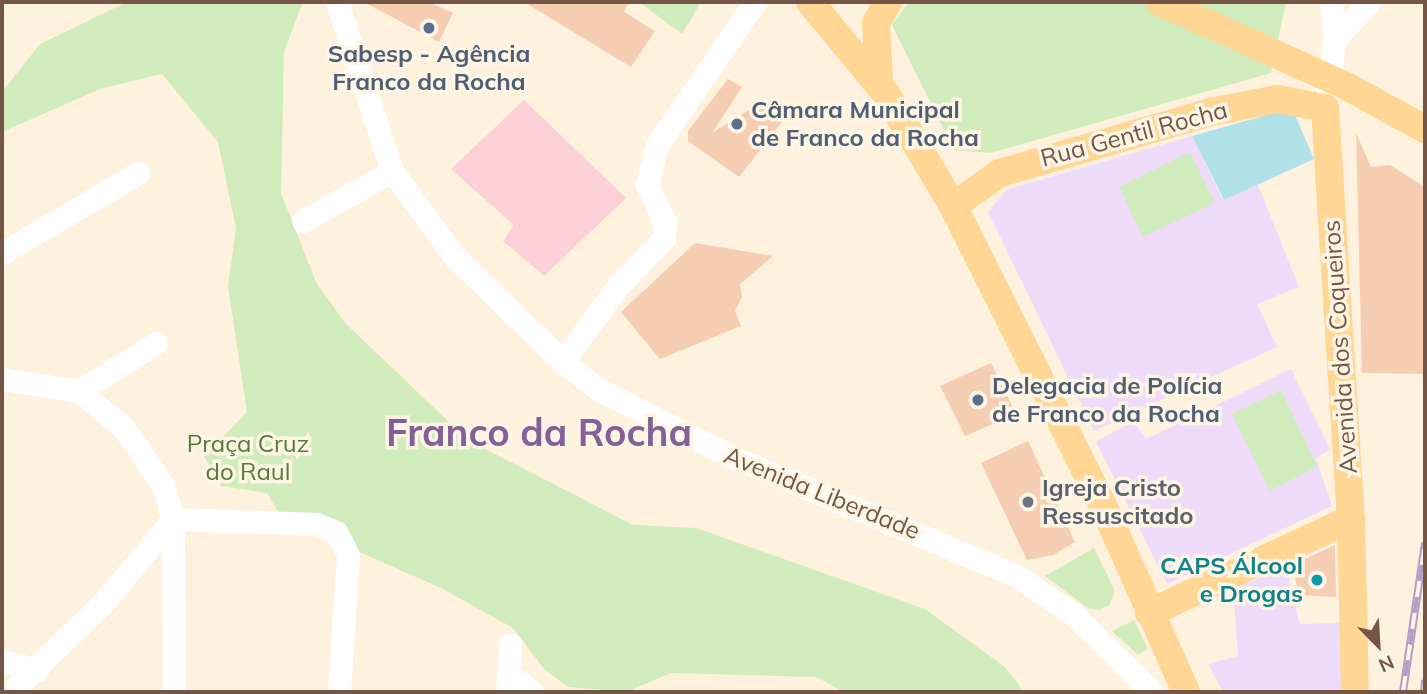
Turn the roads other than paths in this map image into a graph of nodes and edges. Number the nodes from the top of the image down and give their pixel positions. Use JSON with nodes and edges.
{"nodes":[{"id":1,"x":337,"y":2,"type":"edge"},
{"id":2,"x":755,"y":2,"type":"edge"},
{"id":3,"x":810,"y":2,"type":"edge"},
{"id":4,"x":888,"y":2,"type":"edge"},
{"id":5,"x":1160,"y":2,"type":"edge"},
{"id":6,"x":1331,"y":2,"type":"edge"},
{"id":7,"x":1369,"y":2,"type":"edge"},
{"id":8,"x":1335,"y":39,"type":"junction"},
{"id":9,"x":879,"y":85,"type":"junction"},
{"id":10,"x":1325,"y":108,"type":"junction"},
{"id":11,"x":1425,"y":130,"type":"edge"},
{"id":12,"x":392,"y":172,"type":"junction"},
{"id":13,"x":138,"y":173,"type":"dead end"},
{"id":14,"x":953,"y":206,"type":"junction"},
{"id":15,"x":303,"y":221,"type":"dead end"},
{"id":16,"x":2,"y":253,"type":"edge"},
{"id":17,"x":156,"y":343,"type":"dead end"},
{"id":18,"x":563,"y":362,"type":"junction"},
{"id":19,"x":2,"y":379,"type":"edge"},
{"id":20,"x":79,"y":391,"type":"junction"},
{"id":21,"x":173,"y":519,"type":"junction"},
{"id":22,"x":1351,"y":519,"type":"junction"},
{"id":23,"x":1149,"y":612,"type":"junction"},
{"id":24,"x":510,"y":645,"type":"dead end"},
{"id":25,"x":2,"y":661,"type":"edge"},
{"id":26,"x":38,"y":670,"type":"junction"},
{"id":27,"x":508,"y":683,"type":"edge"},
{"id":28,"x":11,"y":692,"type":"edge"},
{"id":29,"x":174,"y":692,"type":"edge"},
{"id":30,"x":339,"y":692,"type":"edge"},
{"id":31,"x":532,"y":692,"type":"edge"},
{"id":32,"x":1152,"y":692,"type":"edge"},
{"id":33,"x":1186,"y":692,"type":"edge"},
{"id":34,"x":1355,"y":692,"type":"edge"}],
"edges":[{"from":1,"to":12,"type":"street","name":"Avenida Liberdade"},
{"from":2,"to":18,"type":"street"},
{"from":3,"to":9,"type":"main road"},
{"from":4,"to":9,"type":"main road"},
{"from":5,"to":11,"type":"main road"},
{"from":6,"to":8,"type":"street","name":"Avenida dos Coqueiros"},
{"from":7,"to":8,"type":"street"},
{"from":8,"to":10,"type":"street","name":"Avenida dos Coqueiros"},
{"from":9,"to":14,"type":"main road"},
{"from":10,"to":14,"type":"main road","name":"Rua Gentil Rocha"},
{"from":10,"to":22,"type":"main road","name":"Avenida dos Coqueiros"},
{"from":12,"to":15,"type":"street"},
{"from":12,"to":18,"type":"street","name":"Avenida Liberdade"},
{"from":13,"to":16,"type":"street"},
{"from":14,"to":23,"type":"main road"},
{"from":17,"to":20,"type":"street"},
{"from":18,"to":32,"type":"street","name":"Avenida Liberdade"},
{"from":19,"to":20,"type":"street"},
{"from":20,"to":21,"type":"street"},
{"from":21,"to":26,"type":"street"},
{"from":21,"to":29,"type":"street"},
{"from":21,"to":30,"type":"street"},
{"from":22,"to":23,"type":"main road"},
{"from":22,"to":34,"type":"main road","name":"Avenida dos Coqueiros"},
{"from":23,"to":33,"type":"main road"},
{"from":24,"to":27,"type":"street"},
{"from":25,"to":26,"type":"street"},
{"from":26,"to":28,"type":"street"},
{"from":27,"to":31,"type":"street"}]}
